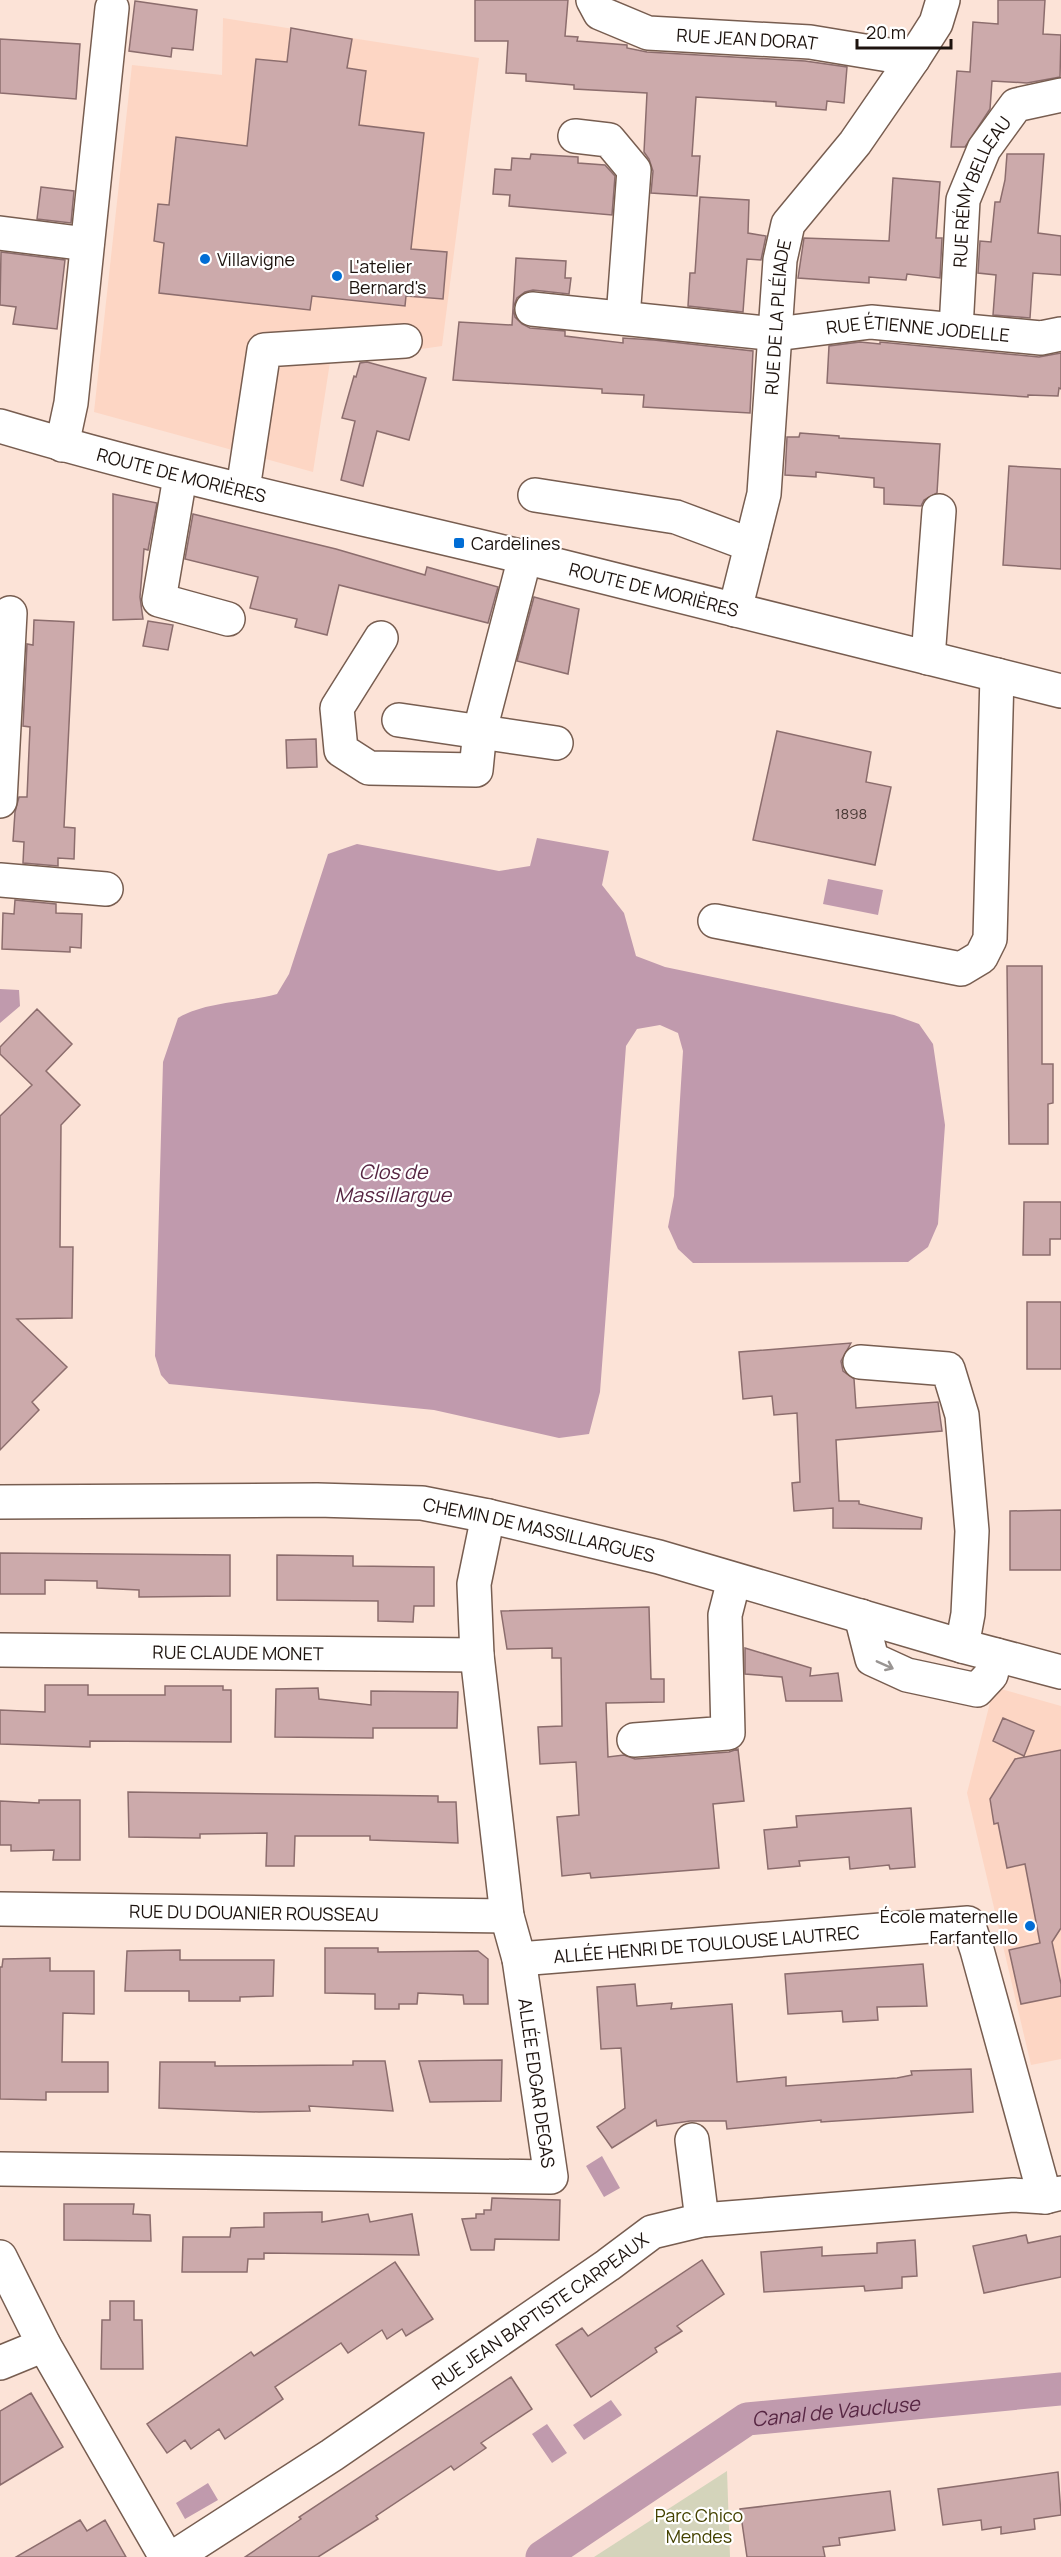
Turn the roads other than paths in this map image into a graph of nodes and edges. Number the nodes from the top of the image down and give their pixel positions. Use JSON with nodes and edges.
{"nodes":[{"id":1,"x":593,"y":0,"type":"edge"},
{"id":2,"x":943,"y":0,"type":"edge"},
{"id":3,"x":112,"y":8,"type":"dead end"},
{"id":4,"x":913,"y":59,"type":"junction"},
{"id":5,"x":1061,"y":95,"type":"edge"},
{"id":6,"x":575,"y":136,"type":"dead end"},
{"id":7,"x":0,"y":233,"type":"edge"},
{"id":8,"x":87,"y":244,"type":"junction"},
{"id":9,"x":532,"y":309,"type":"dead end"},
{"id":10,"x":623,"y":318,"type":"junction"},
{"id":11,"x":956,"y":329,"type":"junction"},
{"id":12,"x":776,"y":334,"type":"junction"},
{"id":13,"x":1061,"y":334,"type":"edge"},
{"id":14,"x":405,"y":341,"type":"dead end"},
{"id":15,"x":0,"y":426,"type":"edge"},
{"id":16,"x":62,"y":445,"type":"junction"},
{"id":17,"x":180,"y":477,"type":"junction"},
{"id":18,"x":243,"y":489,"type":"junction"},
{"id":19,"x":535,"y":495,"type":"dead end"},
{"id":20,"x":939,"y":511,"type":"dead end"},
{"id":21,"x":751,"y":545,"type":"junction"},
{"id":22,"x":525,"y":558,"type":"junction"},
{"id":23,"x":735,"y":610,"type":"junction"},
{"id":24,"x":10,"y":613,"type":"dead end"},
{"id":25,"x":228,"y":618,"type":"dead end"},
{"id":26,"x":381,"y":638,"type":"dead end"},
{"id":27,"x":928,"y":658,"type":"junction"},
{"id":28,"x":997,"y":675,"type":"junction"},
{"id":29,"x":1061,"y":691,"type":"edge"},
{"id":30,"x":399,"y":720,"type":"dead end"},
{"id":31,"x":480,"y":730,"type":"junction"},
{"id":32,"x":556,"y":742,"type":"dead end"},
{"id":33,"x":0,"y":801,"type":"edge"},
{"id":34,"x":0,"y":880,"type":"edge"},
{"id":35,"x":106,"y":889,"type":"dead end"},
{"id":36,"x":715,"y":921,"type":"dead end"},
{"id":37,"x":860,"y":1362,"type":"dead end"},
{"id":38,"x":0,"y":1502,"type":"edge"},
{"id":39,"x":488,"y":1516,"type":"junction"},
{"id":40,"x":735,"y":1580,"type":"junction"},
{"id":41,"x":861,"y":1616,"type":"junction"},
{"id":42,"x":962,"y":1646,"type":"junction"},
{"id":43,"x":0,"y":1650,"type":"edge"},
{"id":44,"x":477,"y":1655,"type":"junction"},
{"id":45,"x":996,"y":1655,"type":"junction"},
{"id":46,"x":1061,"y":1672,"type":"edge"},
{"id":47,"x":634,"y":1740,"type":"dead end"},
{"id":48,"x":0,"y":1909,"type":"edge"},
{"id":49,"x":507,"y":1916,"type":"junction"},
{"id":50,"x":519,"y":1959,"type":"junction"},
{"id":51,"x":692,"y":2140,"type":"dead end"},
{"id":52,"x":0,"y":2169,"type":"edge"},
{"id":53,"x":1053,"y":2195,"type":"edge"},
{"id":54,"x":702,"y":2220,"type":"junction"},
{"id":55,"x":0,"y":2257,"type":"edge"},
{"id":56,"x":45,"y":2345,"type":"junction"},
{"id":57,"x":0,"y":2364,"type":"edge"},
{"id":58,"x":166,"y":2557,"type":"edge"},
{"id":59,"x":174,"y":2557,"type":"edge"}],
"edges":[{"from":1,"to":4,"type":"street","name":"RUE JEAN DORAT"},
{"from":2,"to":4,"type":"street","name":"RUE DE LA PLÉIADE"},
{"from":3,"to":8,"type":"street"},
{"from":4,"to":12,"type":"street","name":"RUE DE LA PLÉIADE"},
{"from":5,"to":11,"type":"street","name":"RUE RÉMY BELLEAU"},
{"from":6,"to":10,"type":"street"},
{"from":7,"to":8,"type":"street"},
{"from":8,"to":16,"type":"street"},
{"from":9,"to":10,"type":"street","name":"RUE ÉTIENNE JODELLE"},
{"from":10,"to":12,"type":"street","name":"RUE ÉTIENNE JODELLE"},
{"from":11,"to":12,"type":"street","name":"RUE ÉTIENNE JODELLE"},
{"from":11,"to":13,"type":"street","name":"RUE ÉTIENNE JODELLE"},
{"from":12,"to":21,"type":"street","name":"RUE DE LA PLÉIADE"},
{"from":14,"to":18,"type":"street"},
{"from":15,"to":16,"type":"street","name":"ROUTE DE MORIÈRES"},
{"from":16,"to":17,"type":"street","name":"ROUTE DE MORIÈRES"},
{"from":17,"to":18,"type":"street","name":"ROUTE DE MORIÈRES"},
{"from":17,"to":25,"type":"street"},
{"from":18,"to":22,"type":"street","name":"ROUTE DE MORIÈRES"},
{"from":19,"to":21,"type":"street"},
{"from":20,"to":27,"type":"street"},
{"from":21,"to":23,"type":"street","name":"RUE DE LA PLÉIADE"},
{"from":22,"to":23,"type":"street","name":"ROUTE DE MORIÈRES"},
{"from":22,"to":31,"type":"street"},
{"from":23,"to":27,"type":"street","name":"ROUTE DE MORIÈRES"},
{"from":24,"to":33,"type":"street"},
{"from":26,"to":31,"type":"street"},
{"from":27,"to":28,"type":"street","name":"ROUTE DE MORIÈRES"},
{"from":28,"to":29,"type":"street","name":"ROUTE DE MORIÈRES"},
{"from":28,"to":36,"type":"street"},
{"from":30,"to":31,"type":"street"},
{"from":31,"to":32,"type":"street"},
{"from":34,"to":35,"type":"street"},
{"from":37,"to":42,"type":"street"},
{"from":38,"to":39,"type":"street","name":"CHEMIN DE MASSILLARGUES"},
{"from":39,"to":40,"type":"street","name":"CHEMIN DE MASSILLARGUES"},
{"from":39,"to":44,"type":"street","name":"ALLÉE EDGAR DEGAS"},
{"from":40,"to":41,"type":"street","name":"CHEMIN DE MASSILLARGUES"},
{"from":40,"to":47,"type":"street"},
{"from":41,"to":42,"type":"street","name":"CHEMIN DE MASSILLARGUES"},
{"from":41,"to":45,"type":"street","one_way":true},
{"from":42,"to":45,"type":"street","name":"CHEMIN DE MASSILLARGUES"},
{"from":43,"to":44,"type":"street","name":"RUE CLAUDE MONET"},
{"from":44,"to":49,"type":"street","name":"ALLÉE EDGAR DEGAS"},
{"from":45,"to":46,"type":"street","name":"CHEMIN DE MASSILLARGUES"},
{"from":48,"to":49,"type":"street","name":"RUE DU DOUANIER ROUSSEAU"},
{"from":49,"to":50,"type":"street","name":"ALLÉE EDGAR DEGAS"},
{"from":50,"to":52,"type":"street","name":"ALLÉE EDGAR DEGAS"},
{"from":50,"to":53,"type":"street","name":"ALLÉE HENRI DE TOULOUSE LAUTREC"},
{"from":51,"to":54,"type":"street"},
{"from":53,"to":54,"type":"street","name":"RUE JEAN BAPTISTE CARPEAUX"},
{"from":54,"to":59,"type":"street","name":"RUE JEAN BAPTISTE CARPEAUX"},
{"from":55,"to":56,"type":"street"},
{"from":56,"to":57,"type":"street"},
{"from":56,"to":58,"type":"street"}]}
